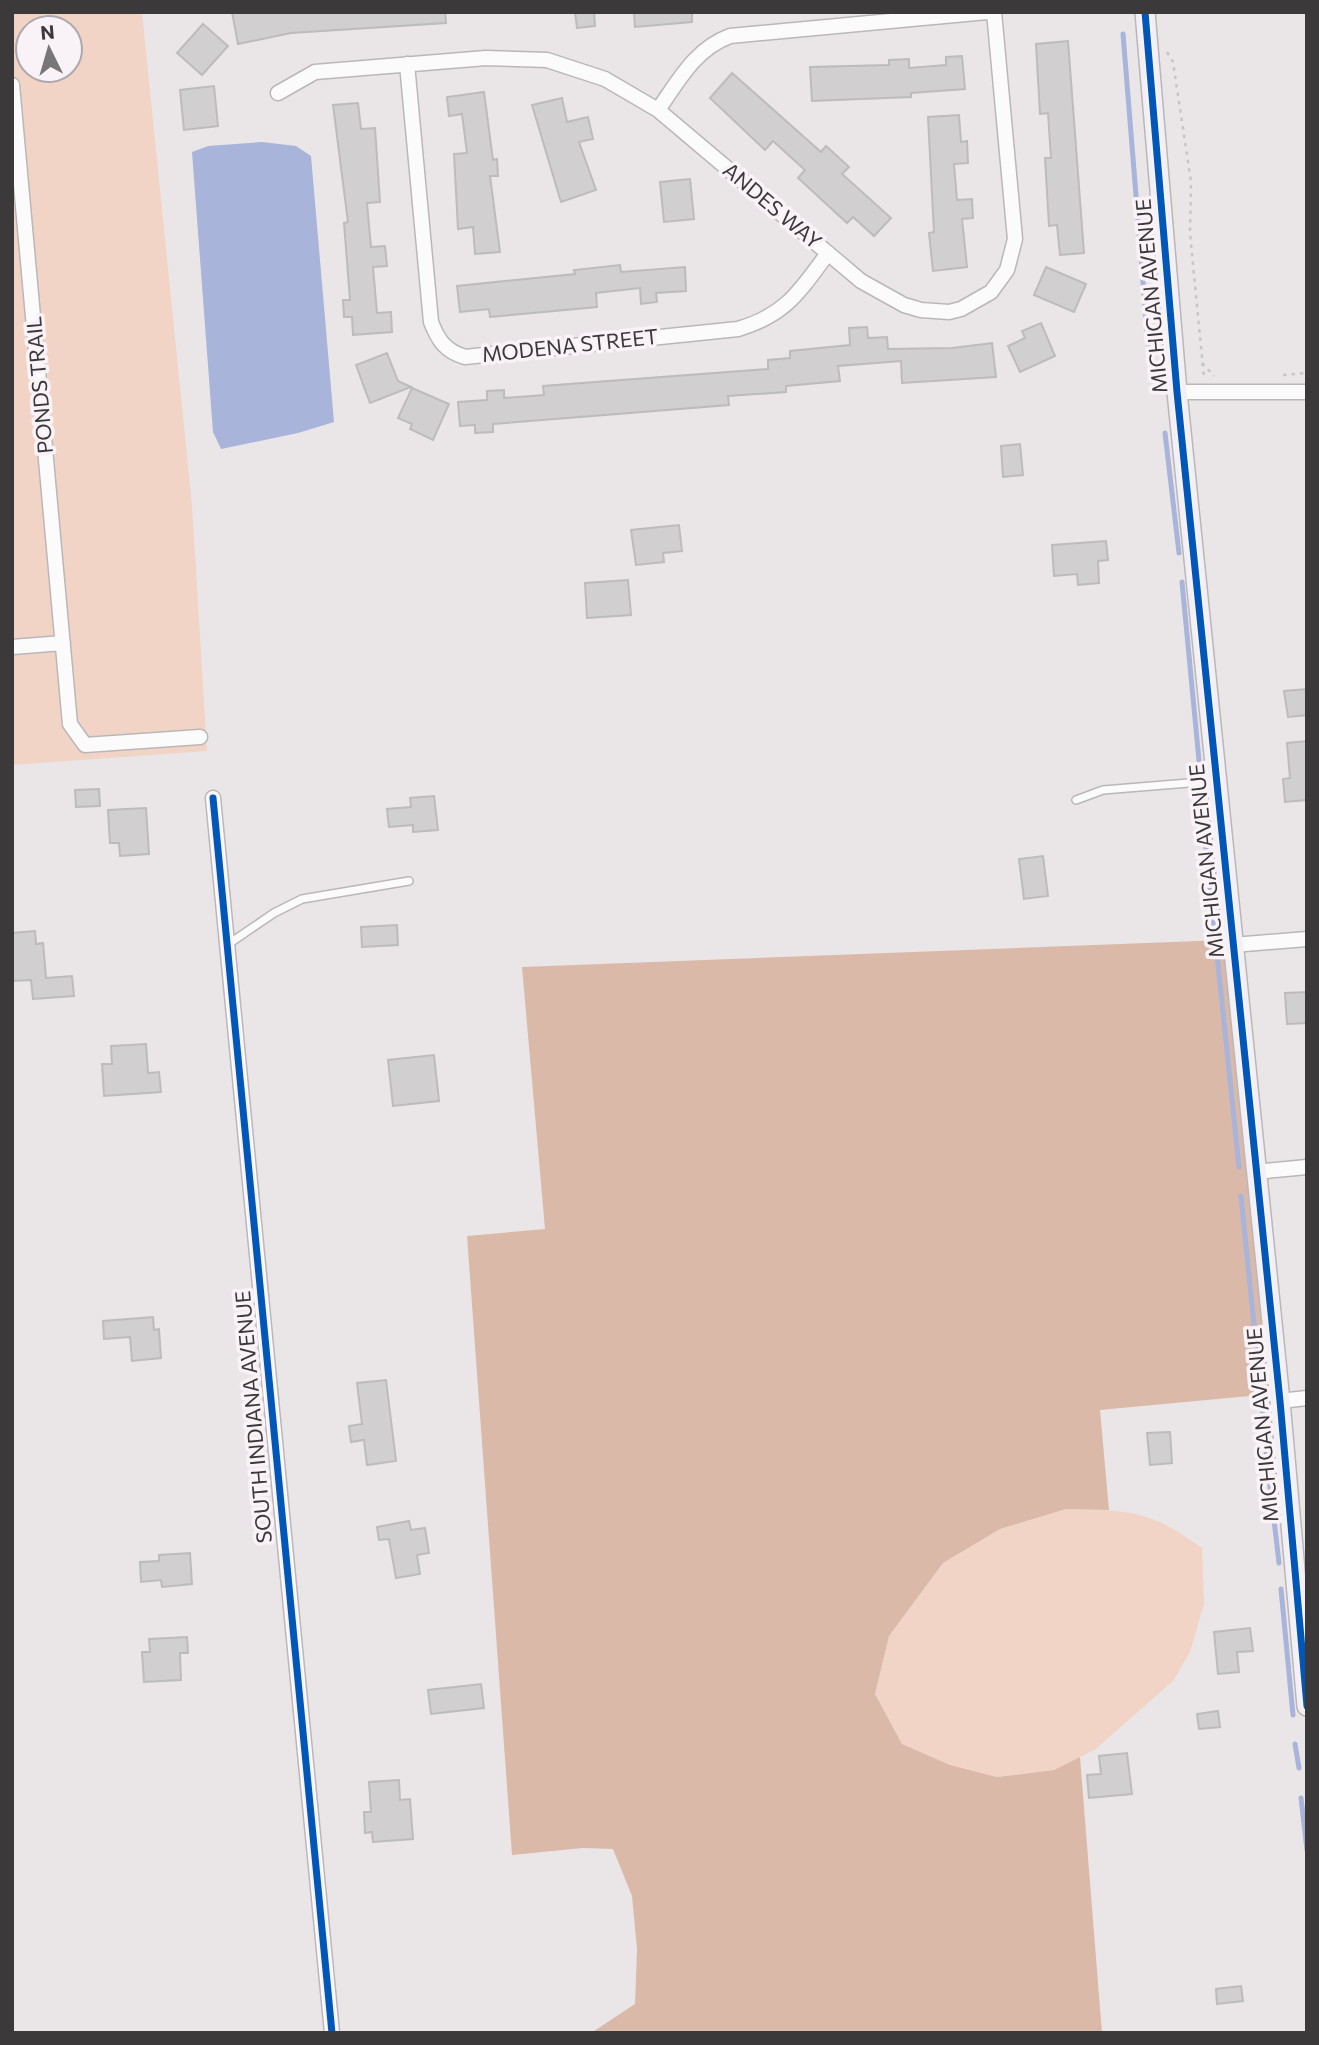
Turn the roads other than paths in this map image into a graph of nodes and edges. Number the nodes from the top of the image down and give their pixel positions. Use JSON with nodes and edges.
{"nodes":[{"id":1,"x":987,"y":12,"type":"edge"},
{"id":2,"x":994,"y":12,"type":"edge"},
{"id":3,"x":1146,"y":12,"type":"edge"},
{"id":4,"x":407,"y":64,"type":"junction"},
{"id":5,"x":12,"y":85,"type":"edge"},
{"id":6,"x":278,"y":93,"type":"dead end"},
{"id":7,"x":658,"y":110,"type":"junction"},
{"id":8,"x":828,"y":253,"type":"junction"},
{"id":9,"x":1307,"y":392,"type":"edge"},
{"id":10,"x":1177,"y":393,"type":"junction"},
{"id":11,"x":63,"y":643,"type":"junction"},
{"id":12,"x":12,"y":647,"type":"edge"},
{"id":13,"x":200,"y":737,"type":"dead end"},
{"id":14,"x":1216,"y":780,"type":"junction"},
{"id":15,"x":213,"y":799,"type":"dead end"},
{"id":16,"x":1076,"y":800,"type":"dead end"},
{"id":17,"x":409,"y":881,"type":"dead end"},
{"id":18,"x":1307,"y":939,"type":"edge"},
{"id":19,"x":227,"y":945,"type":"junction"},
{"id":20,"x":1233,"y":945,"type":"junction"},
{"id":21,"x":1307,"y":1167,"type":"edge"},
{"id":22,"x":1255,"y":1172,"type":"junction"},
{"id":23,"x":1307,"y":1398,"type":"edge"},
{"id":24,"x":1280,"y":1401,"type":"junction"},
{"id":25,"x":1299,"y":1545,"type":"edge"},
{"id":26,"x":1307,"y":1706,"type":"edge"},
{"id":27,"x":332,"y":2033,"type":"edge"}],
"edges":[{"from":1,"to":7,"type":"street"},
{"from":2,"to":8,"type":"street","name":"ANDES WAY"},
{"from":3,"to":10,"type":"street","name":"MICHIGAN AVENUE"},
{"from":4,"to":6,"type":"street","name":"ANDES WAY"},
{"from":4,"to":7,"type":"street","name":"ANDES WAY"},
{"from":4,"to":8,"type":"street","name":"MODENA STREET"},
{"from":5,"to":11,"type":"street","name":"PONDS TRAIL"},
{"from":7,"to":8,"type":"street","name":"ANDES WAY"},
{"from":9,"to":10,"type":"street"},
{"from":10,"to":14,"type":"street","name":"MICHIGAN AVENUE"},
{"from":11,"to":12,"type":"street"},
{"from":11,"to":13,"type":"street","name":"PONDS TRAIL"},
{"from":14,"to":16,"type":"lane"},
{"from":14,"to":20,"type":"street","name":"MICHIGAN AVENUE"},
{"from":15,"to":19,"type":"street","name":"SOUTH INDIANA AVENUE"},
{"from":17,"to":19,"type":"lane"},
{"from":18,"to":20,"type":"street"},
{"from":19,"to":27,"type":"street","name":"SOUTH INDIANA AVENUE"},
{"from":20,"to":22,"type":"street","name":"MICHIGAN AVENUE"},
{"from":21,"to":22,"type":"street"},
{"from":22,"to":24,"type":"street","name":"MICHIGAN AVENUE"},
{"from":23,"to":24,"type":"street"},
{"from":24,"to":25,"type":"street","name":"MICHIGAN AVENUE"},
{"from":25,"to":26,"type":"street","name":"MICHIGAN AVENUE"}]}
